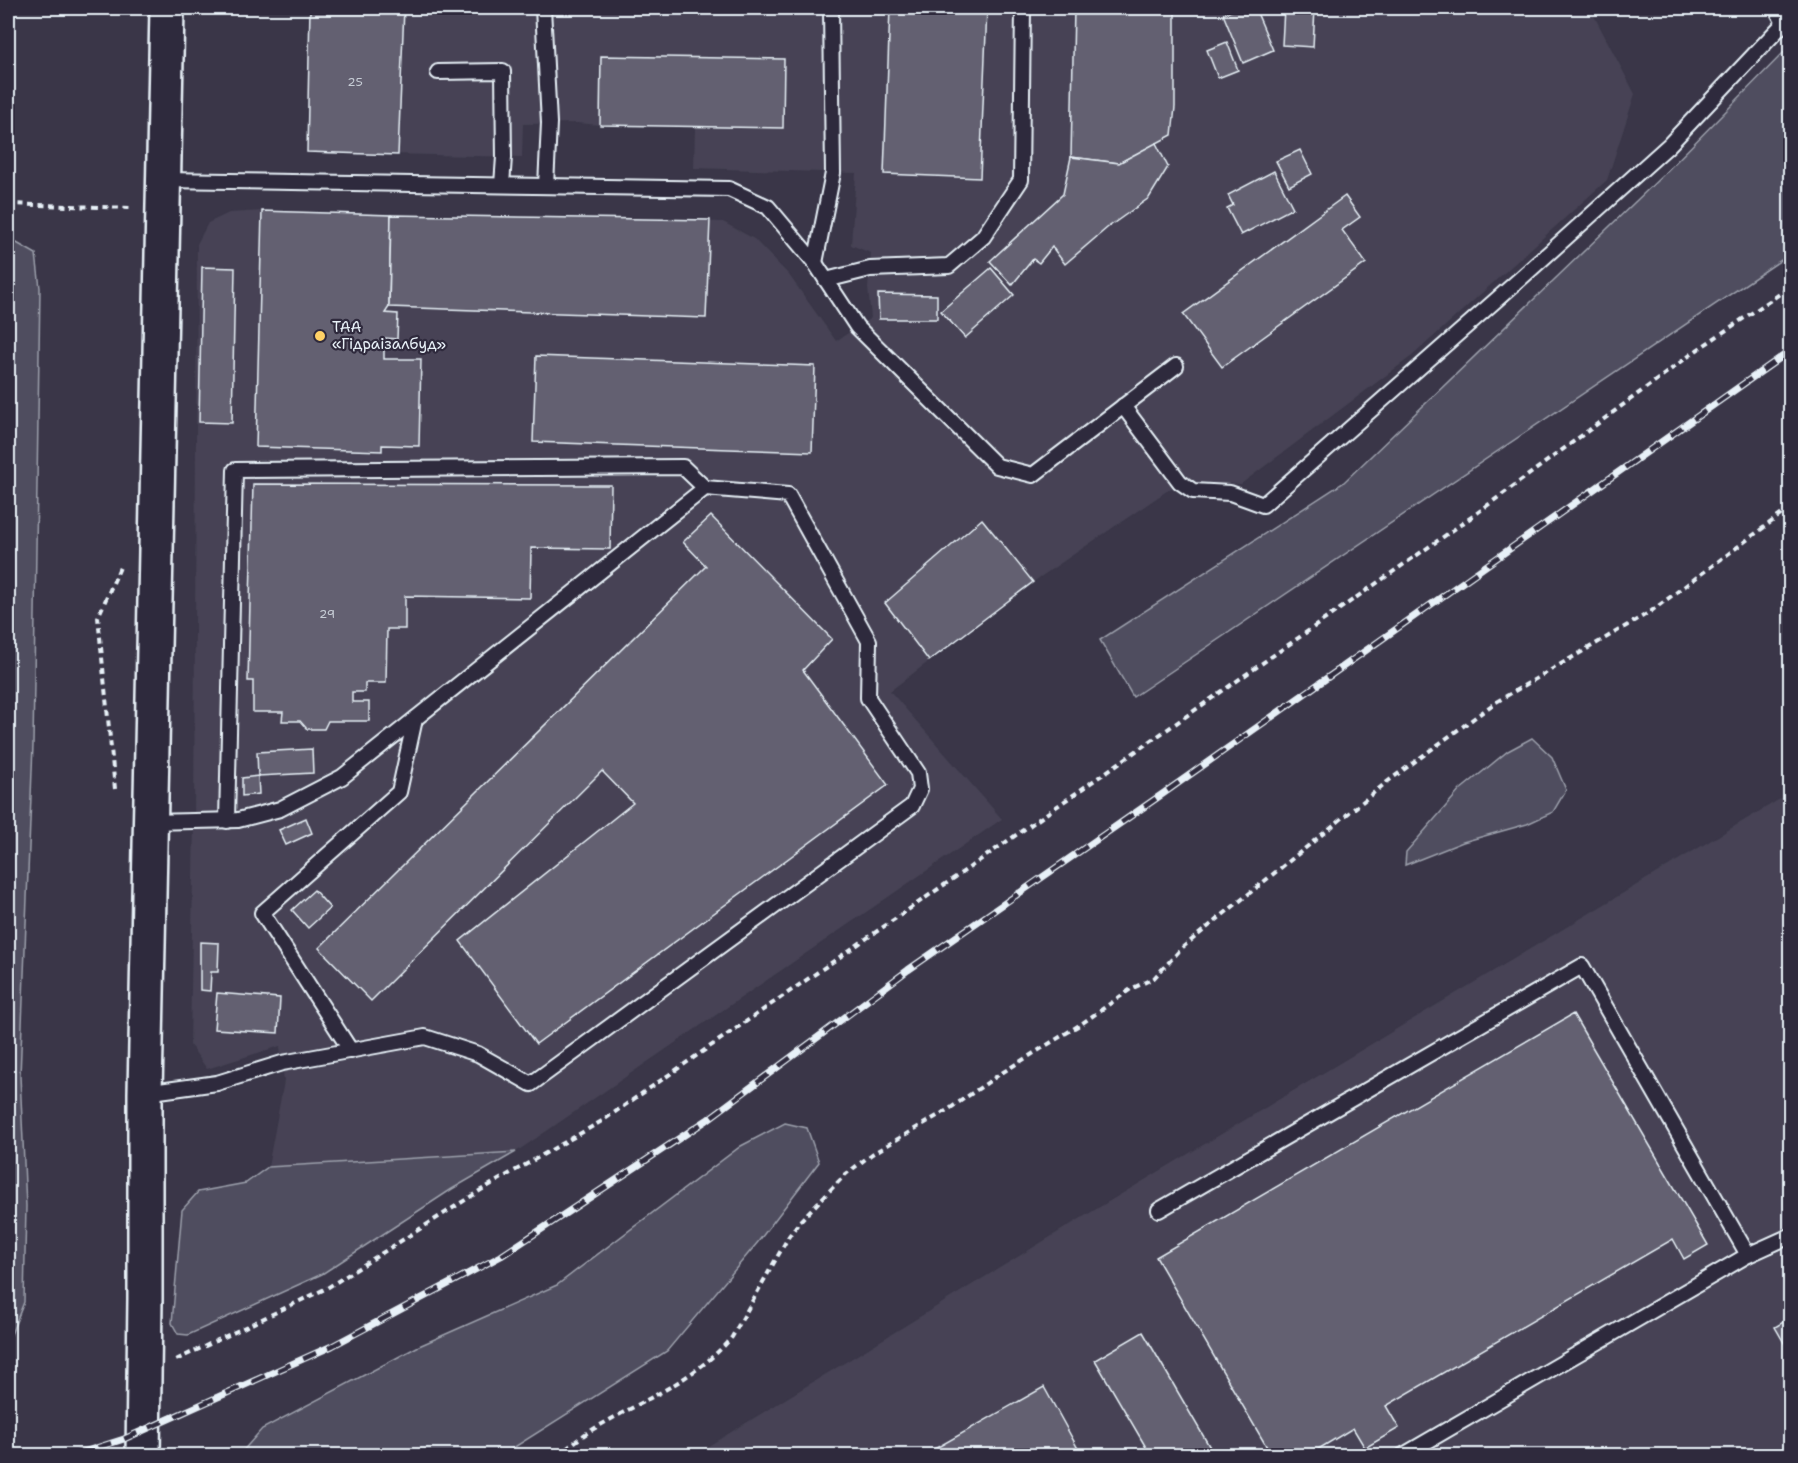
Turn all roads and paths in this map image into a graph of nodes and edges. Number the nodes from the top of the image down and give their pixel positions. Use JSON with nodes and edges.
{"nodes":[{"id":1,"x":166,"y":8,"type":"edge"},
{"id":2,"x":543,"y":8,"type":"edge"},
{"id":3,"x":831,"y":8,"type":"edge"},
{"id":4,"x":1023,"y":8,"type":"edge"},
{"id":5,"x":1776,"y":8,"type":"edge"},
{"id":6,"x":1787,"y":18,"type":"edge"},
{"id":7,"x":438,"y":72,"type":"dead end"},
{"id":8,"x":502,"y":185,"type":"junction"},
{"id":9,"x":546,"y":186,"type":"junction"},
{"id":10,"x":162,"y":194,"type":"junction"},
{"id":11,"x":8,"y":204,"type":"edge"},
{"id":12,"x":815,"y":262,"type":"junction"},
{"id":13,"x":826,"y":280,"type":"junction"},
{"id":14,"x":1791,"y":287,"type":"edge"},
{"id":15,"x":1176,"y":366,"type":"dead end"},
{"id":16,"x":1123,"y":406,"type":"junction"},
{"id":17,"x":705,"y":488,"type":"junction"},
{"id":18,"x":1791,"y":508,"type":"edge"},
{"id":19,"x":415,"y":719,"type":"junction"},
{"id":20,"x":227,"y":821,"type":"junction"},
{"id":21,"x":150,"y":822,"type":"junction"},
{"id":22,"x":351,"y":1051,"type":"junction"},
{"id":23,"x":145,"y":1093,"type":"junction"},
{"id":24,"x":1159,"y":1210,"type":"dead end"},
{"id":25,"x":1791,"y":1236,"type":"edge"},
{"id":26,"x":1748,"y":1255,"type":"junction"},
{"id":27,"x":143,"y":1376,"type":"junction"},
{"id":28,"x":142,"y":1455,"type":"edge"},
{"id":29,"x":558,"y":1455,"type":"edge"},
{"id":30,"x":1402,"y":1455,"type":"edge"}],
"edges":[{"from":1,"to":10,"type":"main road"},
{"from":2,"to":9,"type":"lane"},
{"from":3,"to":12,"type":"lane"},
{"from":4,"to":13,"type":"lane"},
{"from":5,"to":6,"type":"lane"},
{"from":6,"to":16,"type":"lane"},
{"from":7,"to":8,"type":"lane"},
{"from":8,"to":9,"type":"lane"},
{"from":8,"to":10,"type":"lane"},
{"from":9,"to":12,"type":"lane"},
{"from":10,"to":11,"type":"path"},
{"from":10,"to":21,"type":"main road"},
{"from":12,"to":13,"type":"lane"},
{"from":13,"to":16,"type":"lane"},
{"from":14,"to":27,"type":"path"},
{"from":15,"to":16,"type":"lane"},
{"from":17,"to":19,"type":"lane"},
{"from":17,"to":20,"type":"lane"},
{"from":17,"to":22,"type":"lane"},
{"from":18,"to":29,"type":"path"},
{"from":19,"to":20,"type":"lane"},
{"from":19,"to":22,"type":"lane"},
{"from":20,"to":21,"type":"lane"},
{"from":21,"to":23,"type":"main road"},
{"from":22,"to":23,"type":"lane"},
{"from":23,"to":27,"type":"main road"},
{"from":24,"to":26,"type":"lane"},
{"from":25,"to":26,"type":"lane"},
{"from":26,"to":30,"type":"lane"},
{"from":27,"to":28,"type":"main road"}]}
